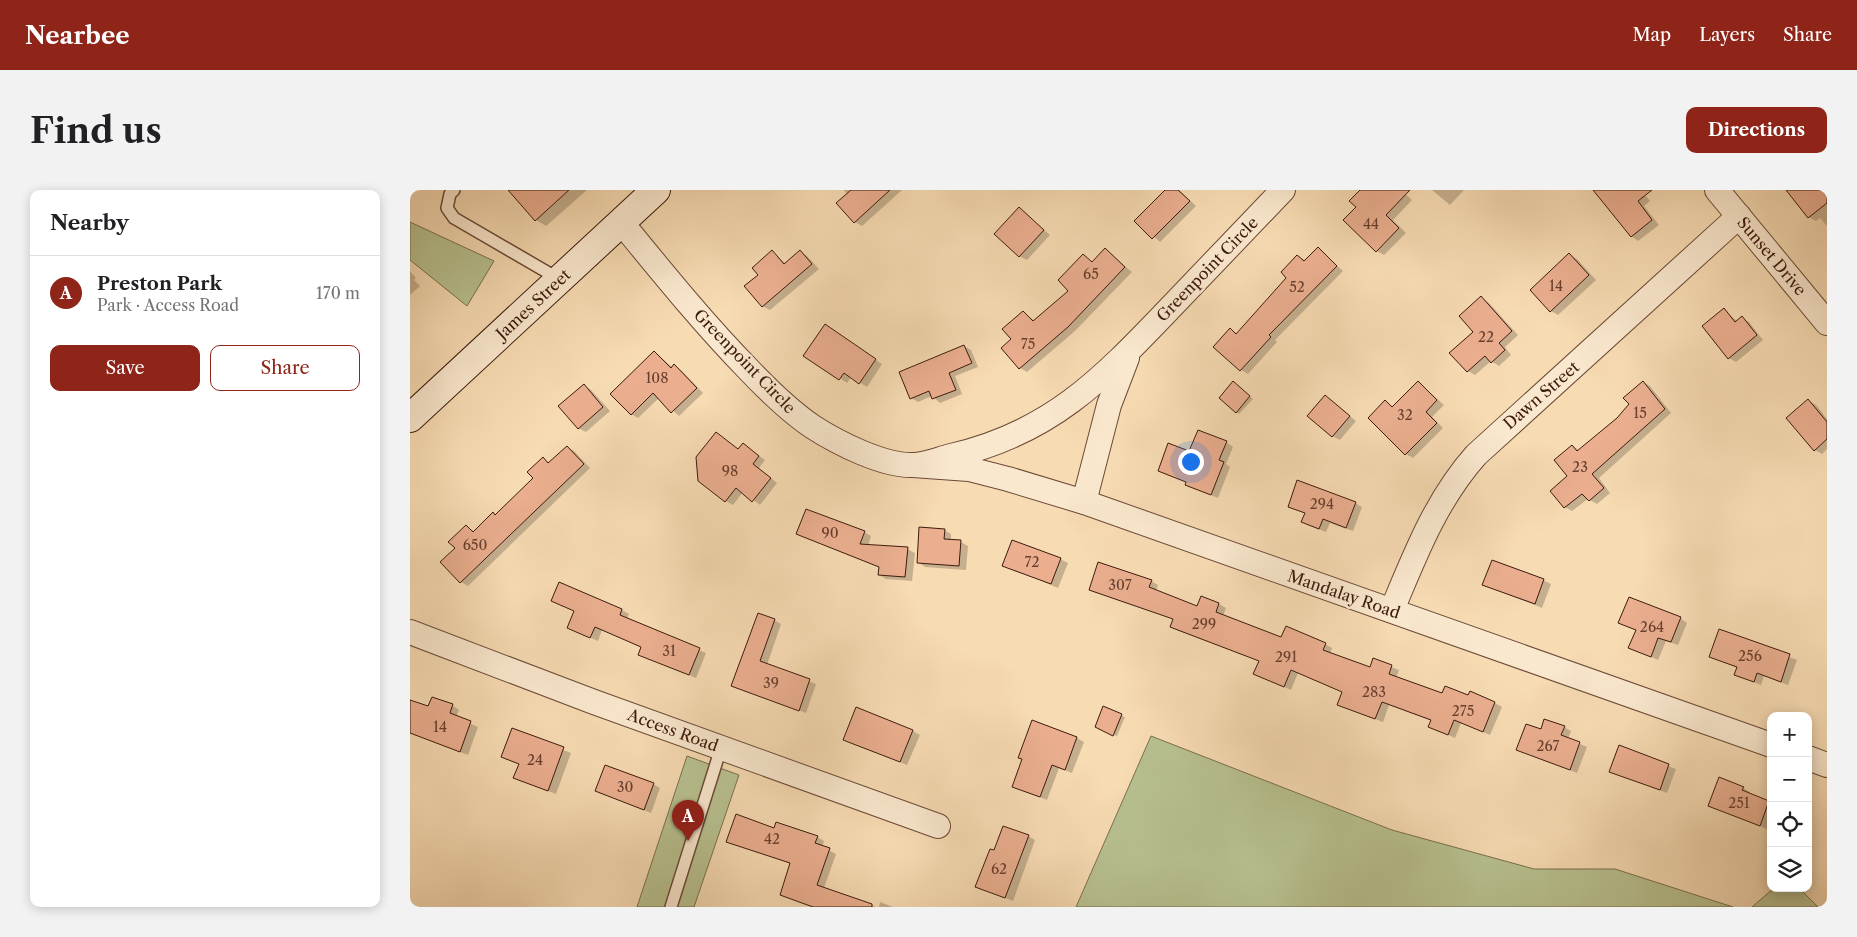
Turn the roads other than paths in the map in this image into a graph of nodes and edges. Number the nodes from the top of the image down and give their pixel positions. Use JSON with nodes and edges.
{"nodes":[{"id":1,"x":454,"y":190,"type":"edge"},
{"id":2,"x":656,"y":190,"type":"edge"},
{"id":3,"x":1283,"y":190,"type":"edge"},
{"id":4,"x":1717,"y":190,"type":"edge"},
{"id":5,"x":1739,"y":216,"type":"junction"},
{"id":6,"x":621,"y":222,"type":"junction"},
{"id":7,"x":559,"y":279,"type":"junction"},
{"id":8,"x":1827,"y":323,"type":"edge"},
{"id":9,"x":1132,"y":348,"type":"junction"},
{"id":10,"x":410,"y":418,"type":"edge"},
{"id":11,"x":913,"y":465,"type":"junction"},
{"id":12,"x":1084,"y":502,"type":"junction"},
{"id":13,"x":1392,"y":610,"type":"junction"},
{"id":14,"x":410,"y":632,"type":"edge"},
{"id":15,"x":1767,"y":743,"type":"edge"},
{"id":16,"x":721,"y":748,"type":"junction"},
{"id":17,"x":1812,"y":759,"type":"edge"},
{"id":18,"x":1827,"y":765,"type":"edge"},
{"id":19,"x":938,"y":826,"type":"dead end"},
{"id":20,"x":671,"y":907,"type":"edge"}],
"edges":[{"from":1,"to":7,"type":"lane"},
{"from":2,"to":6,"type":"main road","name":"James Street"},
{"from":3,"to":9,"type":"street","name":"Greenpoint Circle"},
{"from":4,"to":5,"type":"street","name":"Sunset Drive"},
{"from":5,"to":8,"type":"street","name":"Sunset Drive"},
{"from":5,"to":13,"type":"street","name":"Dawn Street"},
{"from":6,"to":7,"type":"main road","name":"James Street"},
{"from":6,"to":11,"type":"street","name":"Greenpoint Circle"},
{"from":7,"to":10,"type":"main road","name":"James Street"},
{"from":9,"to":11,"type":"street","name":"Greenpoint Circle"},
{"from":9,"to":12,"type":"street","name":"Greenpoint Circle"},
{"from":11,"to":12,"type":"street","name":"Mandalay Road"},
{"from":12,"to":13,"type":"street","name":"Mandalay Road"},
{"from":13,"to":15,"type":"street","name":"Mandalay Road"},
{"from":14,"to":16,"type":"street","name":"Access Road"},
{"from":16,"to":19,"type":"street","name":"Access Road"},
{"from":16,"to":20,"type":"lane"},
{"from":17,"to":18,"type":"street"}]}
